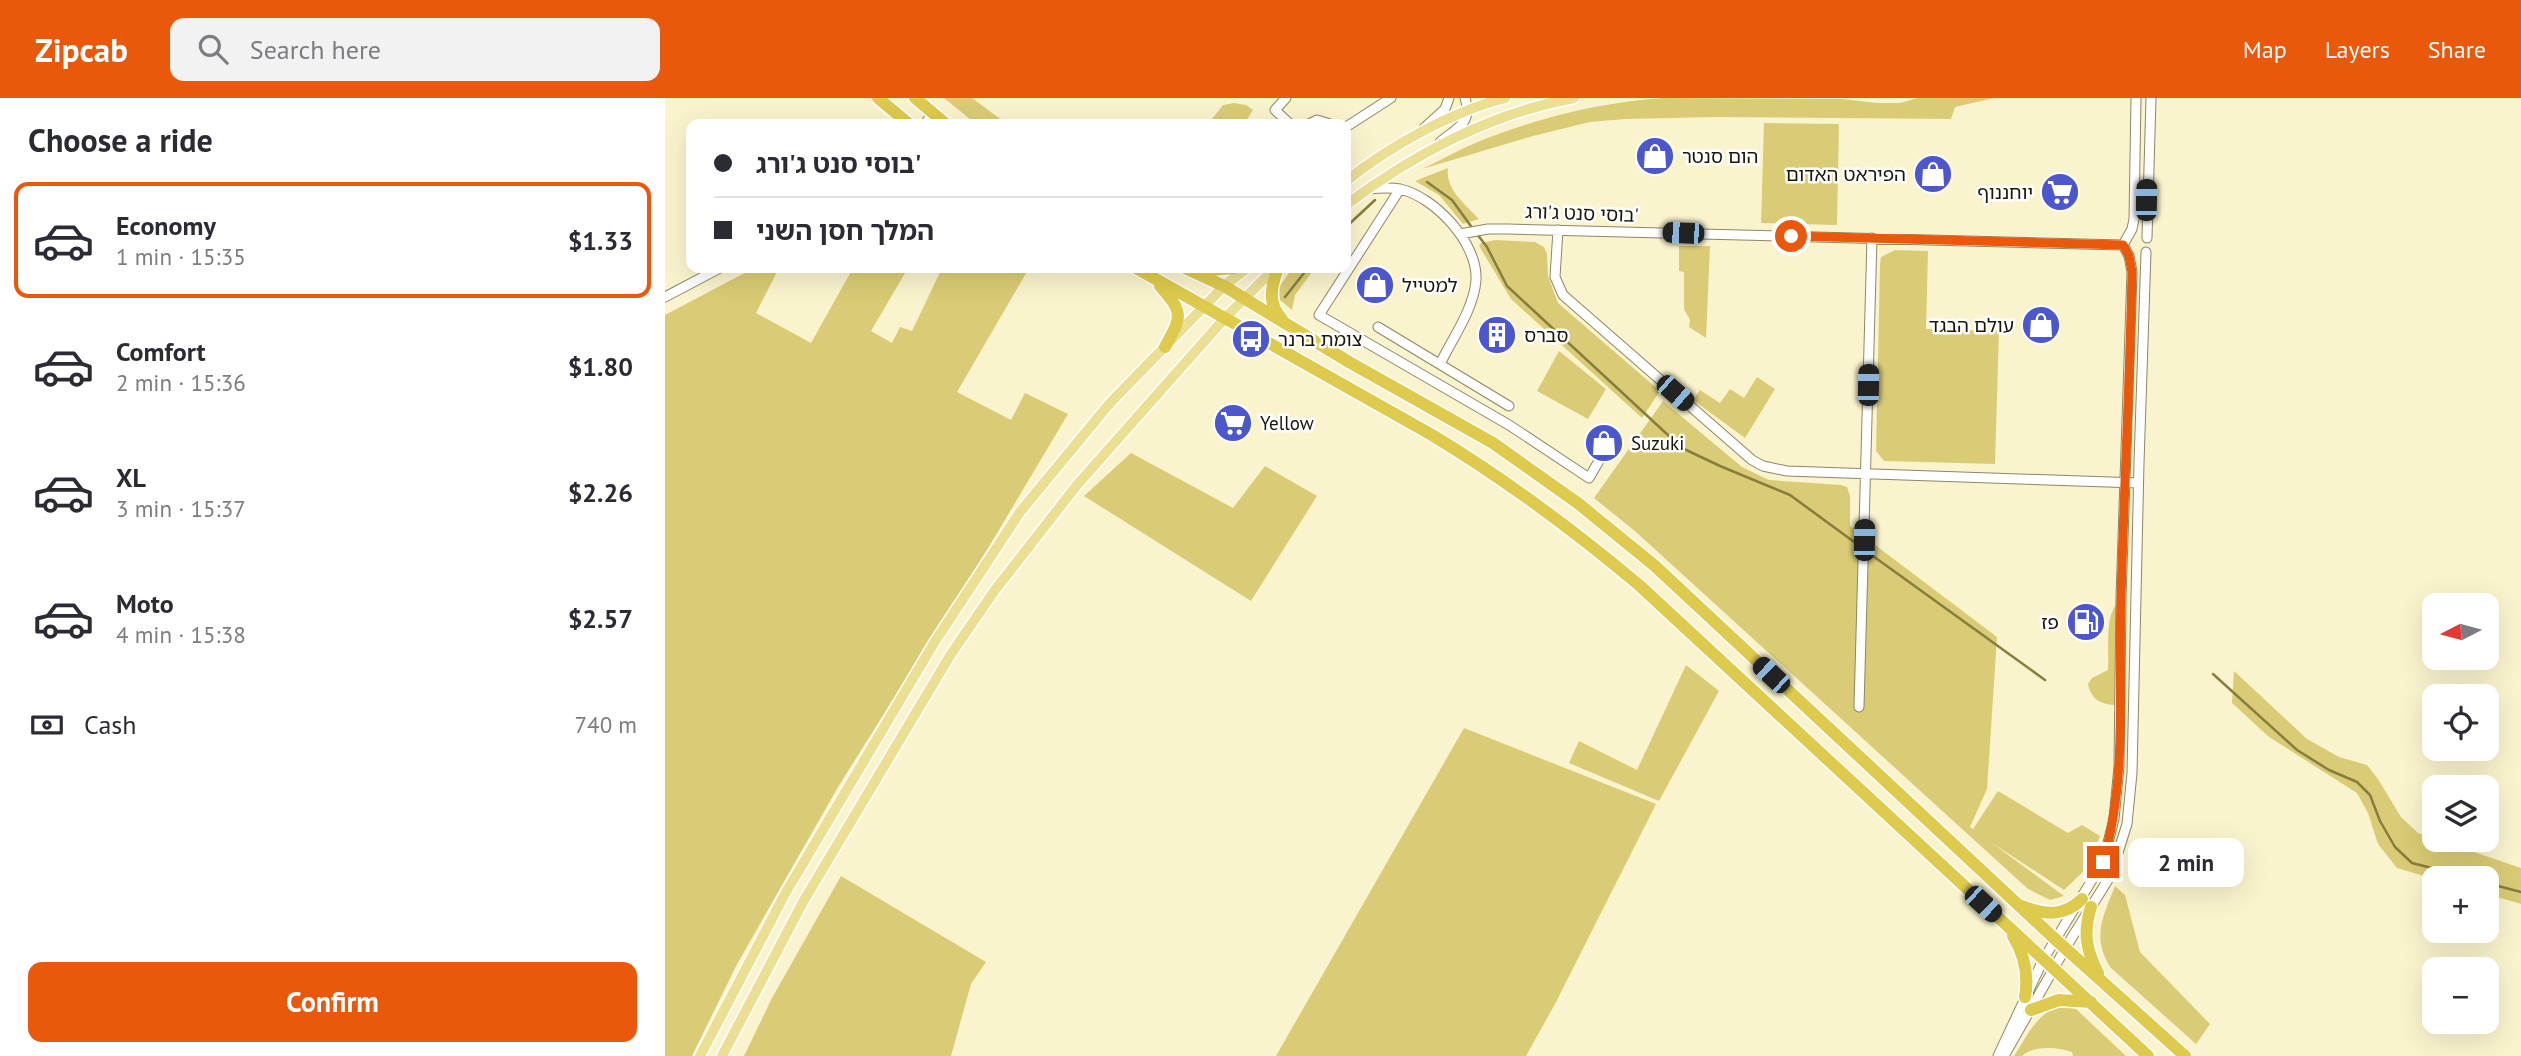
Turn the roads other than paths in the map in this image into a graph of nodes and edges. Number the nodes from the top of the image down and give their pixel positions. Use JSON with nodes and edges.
{"nodes":[{"id":1,"x":915,"y":98,"type":"edge"},
{"id":2,"x":1286,"y":98,"type":"edge"},
{"id":3,"x":1390,"y":98,"type":"edge"},
{"id":4,"x":1449,"y":98,"type":"edge"},
{"id":5,"x":1465,"y":98,"type":"edge"},
{"id":6,"x":1505,"y":98,"type":"edge"},
{"id":7,"x":1574,"y":98,"type":"edge"},
{"id":8,"x":2136,"y":98,"type":"edge"},
{"id":9,"x":2151,"y":98,"type":"edge"},
{"id":10,"x":881,"y":101,"type":"edge"},
{"id":11,"x":1469,"y":110,"type":"junction"},
{"id":12,"x":933,"y":113,"type":"junction"},
{"id":13,"x":896,"y":119,"type":"edge"},
{"id":14,"x":903,"y":119,"type":"edge"},
{"id":15,"x":929,"y":119,"type":"edge"},
{"id":16,"x":940,"y":119,"type":"edge"},
{"id":17,"x":1285,"y":119,"type":"edge"},
{"id":18,"x":1351,"y":123,"type":"edge"},
{"id":19,"x":1416,"y":135,"type":"junction"},
{"id":20,"x":1433,"y":148,"type":"junction"},
{"id":21,"x":1351,"y":178,"type":"edge"},
{"id":22,"x":1368,"y":189,"type":"junction"},
{"id":23,"x":1400,"y":189,"type":"junction"},
{"id":24,"x":1351,"y":201,"type":"edge"},
{"id":25,"x":1558,"y":230,"type":"junction"},
{"id":26,"x":1462,"y":233,"type":"junction"},
{"id":27,"x":2130,"y":234,"type":"junction"},
{"id":28,"x":1872,"y":238,"type":"junction"},
{"id":29,"x":2147,"y":239,"type":"junction"},
{"id":30,"x":2123,"y":245,"type":"junction"},
{"id":31,"x":2146,"y":252,"type":"junction"},
{"id":32,"x":2129,"y":256,"type":"junction"},
{"id":33,"x":1351,"y":265,"type":"edge"},
{"id":34,"x":711,"y":273,"type":"edge"},
{"id":35,"x":1146,"y":273,"type":"edge"},
{"id":36,"x":1196,"y":273,"type":"edge"},
{"id":37,"x":1241,"y":273,"type":"edge"},
{"id":38,"x":1271,"y":273,"type":"edge"},
{"id":39,"x":1275,"y":273,"type":"edge"},
{"id":40,"x":1346,"y":273,"type":"edge"},
{"id":41,"x":1150,"y":275,"type":"junction"},
{"id":42,"x":1224,"y":286,"type":"junction"},
{"id":43,"x":665,"y":297,"type":"edge"},
{"id":44,"x":1245,"y":299,"type":"junction"},
{"id":45,"x":1204,"y":307,"type":"junction"},
{"id":46,"x":1224,"y":318,"type":"junction"},
{"id":47,"x":1290,"y":327,"type":"junction"},
{"id":48,"x":1378,"y":327,"type":"dead end"},
{"id":49,"x":1165,"y":347,"type":"junction"},
{"id":50,"x":1440,"y":364,"type":"junction"},
{"id":51,"x":1509,"y":406,"type":"dead end"},
{"id":52,"x":1600,"y":459,"type":"dead end"},
{"id":53,"x":1865,"y":473,"type":"junction"},
{"id":54,"x":2125,"y":482,"type":"junction"},
{"id":55,"x":2139,"y":483,"type":"junction"},
{"id":56,"x":1859,"y":707,"type":"dead end"},
{"id":57,"x":2017,"y":903,"type":"junction"},
{"id":58,"x":2087,"y":903,"type":"junction"},
{"id":59,"x":2002,"y":922,"type":"junction"},
{"id":60,"x":2061,"y":943,"type":"junction"},
{"id":61,"x":2048,"y":964,"type":"junction"},
{"id":62,"x":2106,"y":984,"type":"junction"},
{"id":63,"x":2025,"y":997,"type":"junction"},
{"id":64,"x":2091,"y":1002,"type":"junction"},
{"id":65,"x":2031,"y":1010,"type":"junction"},
{"id":66,"x":700,"y":1056,"type":"edge"},
{"id":67,"x":722,"y":1056,"type":"edge"},
{"id":68,"x":1998,"y":1056,"type":"edge"},
{"id":69,"x":2004,"y":1056,"type":"edge"},
{"id":70,"x":2148,"y":1056,"type":"edge"},
{"id":71,"x":2185,"y":1056,"type":"edge"}],
"edges":[{"from":1,"to":12,"type":"highway"},
{"from":2,"to":17,"type":"street"},
{"from":3,"to":18,"type":"street"},
{"from":4,"to":19,"type":"street"},
{"from":5,"to":11,"type":"street"},
{"from":6,"to":11,"type":"main road"},
{"from":7,"to":20,"type":"main road"},
{"from":8,"to":27,"type":"street"},
{"from":9,"to":29,"type":"street"},
{"from":10,"to":13,"type":"highway"},
{"from":10,"to":14,"type":"highway"},
{"from":11,"to":19,"type":"main road"},
{"from":11,"to":20,"type":"street"},
{"from":12,"to":15,"type":"street"},
{"from":12,"to":16,"type":"highway"},
{"from":19,"to":21,"type":"main road"},
{"from":20,"to":22,"type":"main road"},
{"from":22,"to":23,"type":"street"},
{"from":22,"to":24,"type":"main road"},
{"from":23,"to":26,"type":"street"},
{"from":23,"to":33,"type":"street"},
{"from":25,"to":26,"type":"street","name":"בוסי סנט ג'ורג'"},
{"from":25,"to":28,"type":"street","name":"בוסי סנט ג'ורג'"},
{"from":25,"to":53,"type":"street"},
{"from":26,"to":50,"type":"street"},
{"from":27,"to":29,"type":"street"},
{"from":27,"to":30,"type":"street"},
{"from":28,"to":30,"type":"street","name":"בוסי סנט ג'ורג'"},
{"from":28,"to":53,"type":"street"},
{"from":29,"to":31,"type":"street"},
{"from":30,"to":32,"type":"street"},
{"from":31,"to":32,"type":"street"},
{"from":31,"to":55,"type":"street"},
{"from":32,"to":54,"type":"street"},
{"from":34,"to":43,"type":"street"},
{"from":35,"to":41,"type":"highway"},
{"from":36,"to":42,"type":"highway"},
{"from":37,"to":42,"type":"main road"},
{"from":38,"to":44,"type":"main road"},
{"from":39,"to":47,"type":"highway"},
{"from":40,"to":52,"type":"street"},
{"from":41,"to":45,"type":"highway"},
{"from":41,"to":49,"type":"highway"},
{"from":42,"to":44,"type":"highway"},
{"from":42,"to":45,"type":"main road"},
{"from":44,"to":46,"type":"main road"},
{"from":44,"to":47,"type":"highway"},
{"from":45,"to":46,"type":"highway"},
{"from":45,"to":49,"type":"main road"},
{"from":46,"to":59,"type":"highway"},
{"from":46,"to":67,"type":"main road"},
{"from":47,"to":57,"type":"highway"},
{"from":48,"to":50,"type":"street"},
{"from":49,"to":66,"type":"main road"},
{"from":50,"to":51,"type":"street"},
{"from":53,"to":54,"type":"street"},
{"from":53,"to":56,"type":"street"},
{"from":54,"to":55,"type":"street"},
{"from":54,"to":58,"type":"street"},
{"from":55,"to":58,"type":"street"},
{"from":57,"to":58,"type":"highway"},
{"from":57,"to":60,"type":"highway"},
{"from":58,"to":60,"type":"street"},
{"from":58,"to":62,"type":"highway"},
{"from":59,"to":61,"type":"highway"},
{"from":59,"to":63,"type":"highway"},
{"from":60,"to":61,"type":"street"},
{"from":60,"to":62,"type":"highway"},
{"from":61,"to":63,"type":"street"},
{"from":61,"to":64,"type":"highway"},
{"from":61,"to":65,"type":"street"},
{"from":62,"to":71,"type":"highway"},
{"from":63,"to":68,"type":"street"},
{"from":64,"to":65,"type":"highway"},
{"from":64,"to":70,"type":"highway"},
{"from":65,"to":69,"type":"street"}]}
